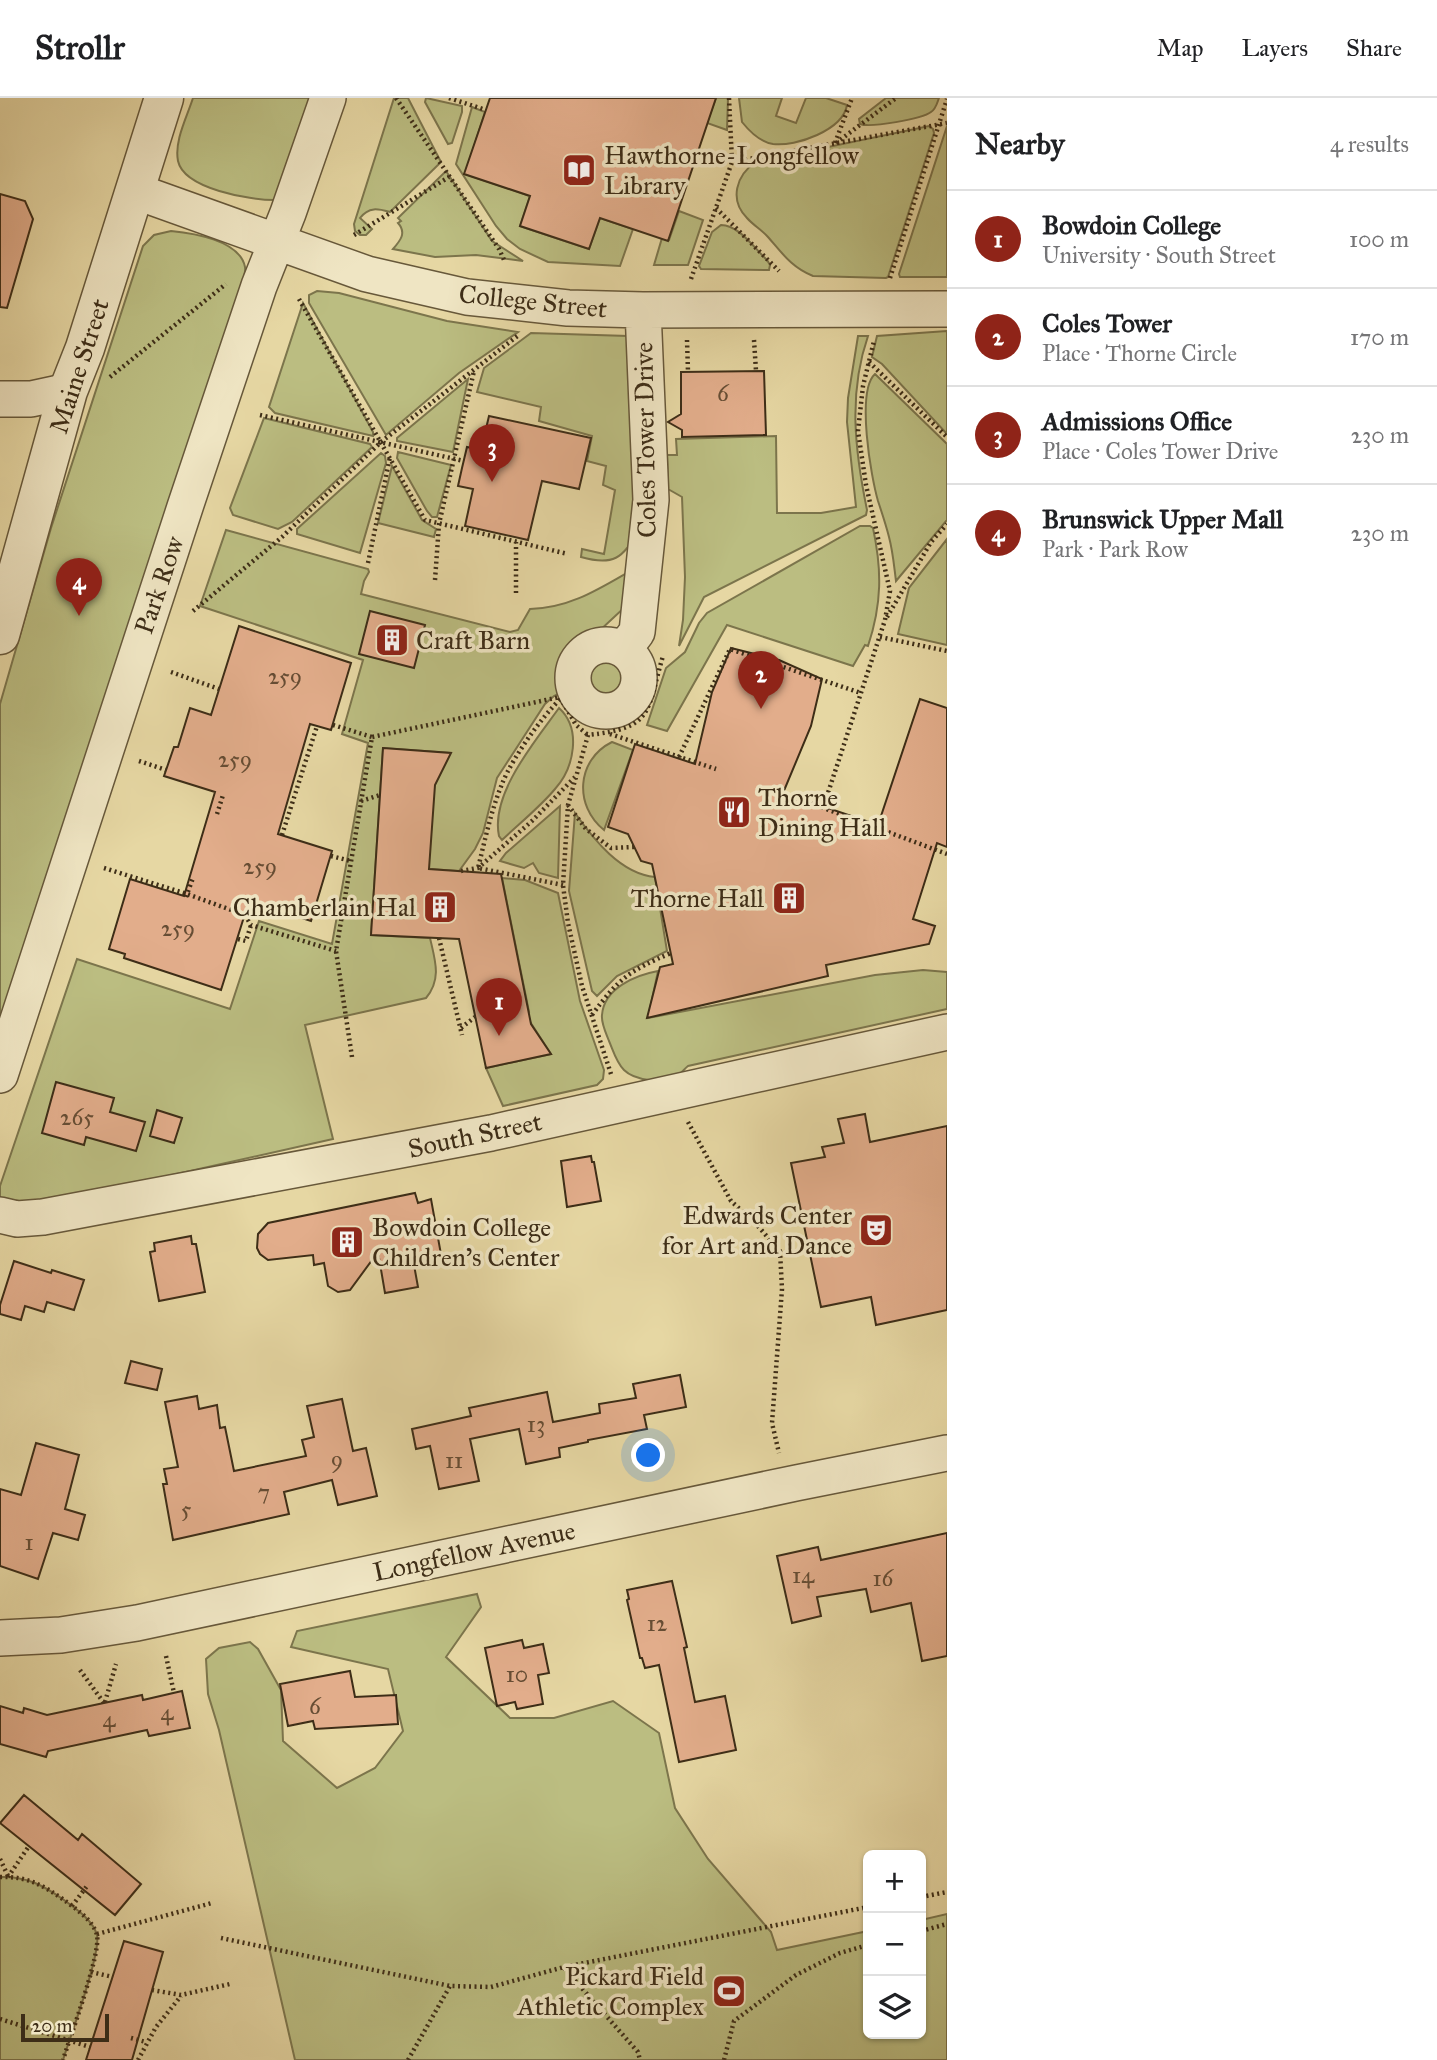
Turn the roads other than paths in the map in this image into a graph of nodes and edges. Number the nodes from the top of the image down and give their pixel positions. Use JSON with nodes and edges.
{"nodes":[{"id":1,"x":164,"y":98,"type":"edge"},
{"id":2,"x":328,"y":98,"type":"edge"},
{"id":3,"x":135,"y":191,"type":"junction"},
{"id":4,"x":276,"y":242,"type":"junction"},
{"id":5,"x":947,"y":309,"type":"edge"},
{"id":6,"x":643,"y":310,"type":"junction"},
{"id":7,"x":68,"y":391,"type":"junction"},
{"id":8,"x":0,"y":399,"type":"edge"},
{"id":9,"x":0,"y":635,"type":"edge"},
{"id":10,"x":624,"y":649,"type":"junction"},
{"id":11,"x":947,"y":1032,"type":"edge"},
{"id":12,"x":0,"y":1074,"type":"edge"},
{"id":13,"x":0,"y":1215,"type":"edge"},
{"id":14,"x":947,"y":1453,"type":"edge"},
{"id":15,"x":0,"y":1637,"type":"edge"}],
"edges":[{"from":1,"to":3,"type":"street","name":"Maine Street"},
{"from":2,"to":4,"type":"street","name":"Park Row"},
{"from":3,"to":4,"type":"street","name":"College Street"},
{"from":3,"to":7,"type":"street","name":"Maine Street"},
{"from":4,"to":6,"type":"street","name":"College Street"},
{"from":4,"to":12,"type":"street","name":"Park Row"},
{"from":5,"to":6,"type":"street","name":"College Street"},
{"from":6,"to":10,"type":"street","name":"Coles Tower Drive"},
{"from":7,"to":8,"type":"street"},
{"from":7,"to":9,"type":"street","name":"Maine Street"},
{"from":10,"to":10,"type":"street"},
{"from":11,"to":13,"type":"street","name":"South Street"},
{"from":14,"to":15,"type":"street","name":"Longfellow Avenue"}]}
